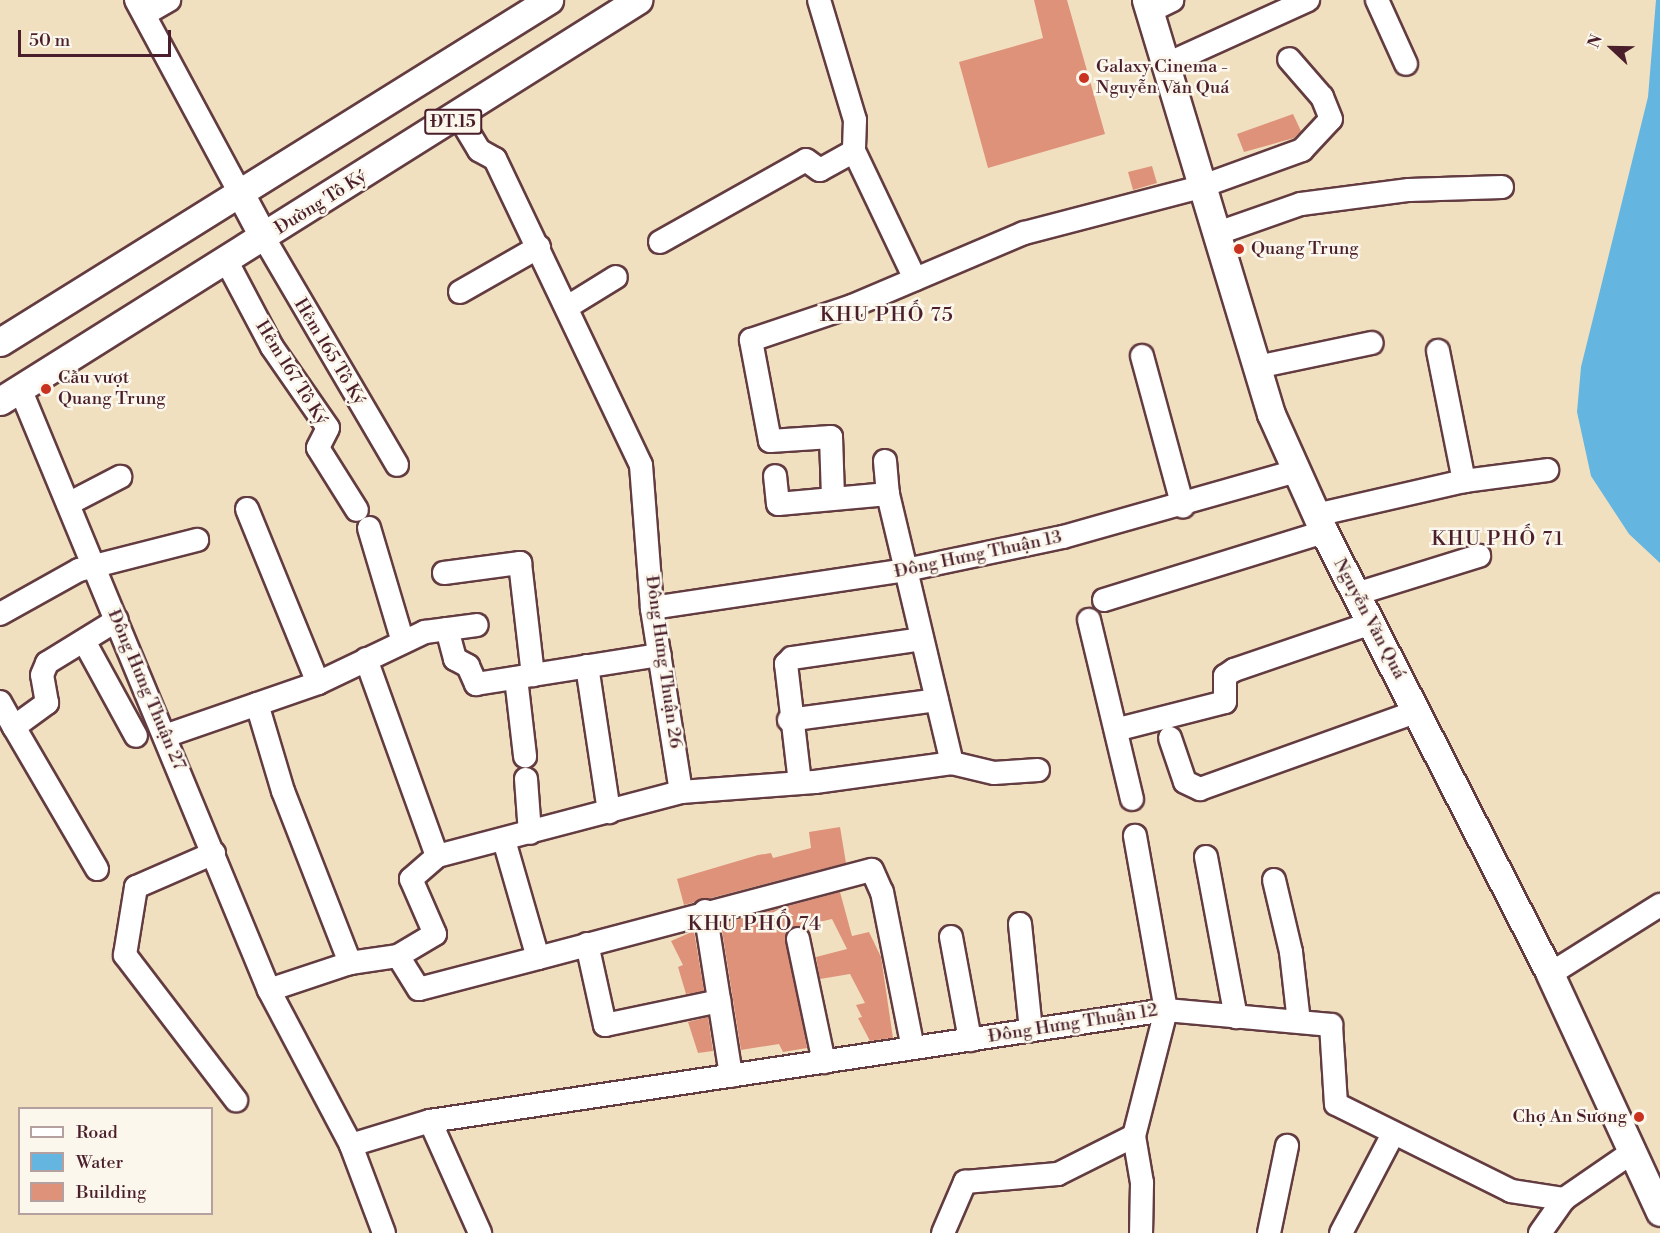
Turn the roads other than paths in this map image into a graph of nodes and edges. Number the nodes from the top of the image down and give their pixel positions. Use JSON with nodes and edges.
{"nodes":[{"id":1,"x":169,"y":0,"type":"edge"},
{"id":2,"x":549,"y":0,"type":"edge"},
{"id":3,"x":638,"y":0,"type":"edge"},
{"id":4,"x":819,"y":0,"type":"edge"},
{"id":5,"x":1308,"y":0,"type":"edge"},
{"id":6,"x":1377,"y":0,"type":"edge"},
{"id":7,"x":1156,"y":4,"type":"edge"},
{"id":8,"x":140,"y":7,"type":"edge"},
{"id":9,"x":1289,"y":59,"type":"dead end"},
{"id":10,"x":1167,"y":64,"type":"junction"},
{"id":11,"x":1406,"y":64,"type":"dead end"},
{"id":12,"x":459,"y":117,"type":"junction"},
{"id":13,"x":854,"y":151,"type":"junction"},
{"id":14,"x":1200,"y":187,"type":"junction"},
{"id":15,"x":1502,"y":187,"type":"dead end"},
{"id":16,"x":241,"y":195,"type":"junction"},
{"id":17,"x":1218,"y":233,"type":"junction"},
{"id":18,"x":264,"y":238,"type":"junction"},
{"id":19,"x":660,"y":242,"type":"dead end"},
{"id":20,"x":539,"y":247,"type":"junction"},
{"id":21,"x":227,"y":262,"type":"junction"},
{"id":22,"x":616,"y":277,"type":"dead end"},
{"id":23,"x":915,"y":279,"type":"junction"},
{"id":24,"x":460,"y":292,"type":"dead end"},
{"id":25,"x":569,"y":306,"type":"junction"},
{"id":26,"x":0,"y":342,"type":"edge"},
{"id":27,"x":1372,"y":343,"type":"dead end"},
{"id":28,"x":1438,"y":351,"type":"dead end"},
{"id":29,"x":1142,"y":356,"type":"dead end"},
{"id":30,"x":1257,"y":367,"type":"junction"},
{"id":31,"x":11,"y":396,"type":"edge"},
{"id":32,"x":885,"y":461,"type":"dead end"},
{"id":33,"x":397,"y":465,"type":"dead end"},
{"id":34,"x":1547,"y":470,"type":"dead end"},
{"id":35,"x":1296,"y":471,"type":"junction"},
{"id":36,"x":775,"y":476,"type":"dead end"},
{"id":37,"x":120,"y":477,"type":"dead end"},
{"id":38,"x":1464,"y":481,"type":"junction"},
{"id":39,"x":888,"y":494,"type":"junction"},
{"id":40,"x":834,"y":497,"type":"junction"},
{"id":41,"x":68,"y":504,"type":"junction"},
{"id":42,"x":1183,"y":507,"type":"junction"},
{"id":43,"x":247,"y":510,"type":"dead end"},
{"id":44,"x":1320,"y":524,"type":"junction"},
{"id":45,"x":197,"y":540,"type":"dead end"},
{"id":46,"x":1479,"y":556,"type":"dead end"},
{"id":47,"x":94,"y":567,"type":"junction"},
{"id":48,"x":906,"y":570,"type":"junction"},
{"id":49,"x":444,"y":573,"type":"dead end"},
{"id":50,"x":1356,"y":594,"type":"junction"},
{"id":51,"x":1104,"y":600,"type":"dead end"},
{"id":52,"x":652,"y":608,"type":"junction"},
{"id":53,"x":0,"y":614,"type":"edge"},
{"id":54,"x":117,"y":620,"type":"junction"},
{"id":55,"x":1089,"y":620,"type":"dead end"},
{"id":56,"x":1371,"y":623,"type":"junction"},
{"id":57,"x":477,"y":625,"type":"dead end"},
{"id":58,"x":447,"y":629,"type":"junction"},
{"id":59,"x":922,"y":639,"type":"junction"},
{"id":60,"x":84,"y":642,"type":"junction"},
{"id":61,"x":403,"y":642,"type":"junction"},
{"id":62,"x":660,"y":656,"type":"junction"},
{"id":63,"x":366,"y":659,"type":"junction"},
{"id":64,"x":587,"y":666,"type":"junction"},
{"id":65,"x":524,"y":676,"type":"junction"},
{"id":66,"x":318,"y":683,"type":"junction"},
{"id":67,"x":937,"y":700,"type":"junction"},
{"id":68,"x":0,"y":702,"type":"edge"},
{"id":69,"x":257,"y":704,"type":"junction"},
{"id":70,"x":1418,"y":711,"type":"junction"},
{"id":71,"x":789,"y":720,"type":"junction"},
{"id":72,"x":14,"y":727,"type":"junction"},
{"id":73,"x":1119,"y":729,"type":"junction"},
{"id":74,"x":136,"y":736,"type":"dead end"},
{"id":75,"x":165,"y":736,"type":"junction"},
{"id":76,"x":1170,"y":738,"type":"dead end"},
{"id":77,"x":525,"y":756,"type":"dead end"},
{"id":78,"x":951,"y":763,"type":"junction"},
{"id":79,"x":1038,"y":770,"type":"dead end"},
{"id":80,"x":526,"y":779,"type":"dead end"},
{"id":81,"x":800,"y":783,"type":"junction"},
{"id":82,"x":681,"y":792,"type":"junction"},
{"id":83,"x":1132,"y":799,"type":"dead end"},
{"id":84,"x":609,"y":812,"type":"junction"},
{"id":85,"x":530,"y":833,"type":"junction"},
{"id":86,"x":1135,"y":836,"type":"dead end"},
{"id":87,"x":504,"y":840,"type":"junction"},
{"id":88,"x":214,"y":853,"type":"junction"},
{"id":89,"x":437,"y":856,"type":"junction"},
{"id":90,"x":1206,"y":857,"type":"dead end"},
{"id":91,"x":97,"y":868,"type":"dead end"},
{"id":92,"x":1274,"y":880,"type":"dead end"},
{"id":93,"x":1660,"y":905,"type":"edge"},
{"id":94,"x":705,"y":911,"type":"junction"},
{"id":95,"x":1020,"y":924,"type":"dead end"},
{"id":96,"x":951,"y":937,"type":"dead end"},
{"id":97,"x":798,"y":939,"type":"dead end"},
{"id":98,"x":587,"y":944,"type":"junction"},
{"id":99,"x":398,"y":956,"type":"junction"},
{"id":100,"x":538,"y":958,"type":"junction"},
{"id":101,"x":350,"y":963,"type":"junction"},
{"id":102,"x":1550,"y":974,"type":"junction"},
{"id":103,"x":269,"y":990,"type":"junction"},
{"id":104,"x":720,"y":1001,"type":"junction"},
{"id":105,"x":1166,"y":1010,"type":"junction"},
{"id":106,"x":1236,"y":1017,"type":"junction"},
{"id":107,"x":1299,"y":1022,"type":"junction"},
{"id":108,"x":1031,"y":1030,"type":"junction"},
{"id":109,"x":970,"y":1040,"type":"junction"},
{"id":110,"x":913,"y":1048,"type":"junction"},
{"id":111,"x":824,"y":1062,"type":"junction"},
{"id":112,"x":731,"y":1076,"type":"junction"},
{"id":113,"x":236,"y":1100,"type":"dead end"},
{"id":114,"x":430,"y":1121,"type":"junction"},
{"id":115,"x":1393,"y":1134,"type":"junction"},
{"id":116,"x":1134,"y":1136,"type":"junction"},
{"id":117,"x":351,"y":1145,"type":"junction"},
{"id":118,"x":1287,"y":1146,"type":"dead end"},
{"id":119,"x":1631,"y":1153,"type":"junction"},
{"id":120,"x":1564,"y":1199,"type":"junction"},
{"id":121,"x":1660,"y":1212,"type":"edge"},
{"id":122,"x":384,"y":1233,"type":"edge"},
{"id":123,"x":480,"y":1233,"type":"edge"},
{"id":124,"x":943,"y":1233,"type":"edge"},
{"id":125,"x":1141,"y":1233,"type":"edge"},
{"id":126,"x":1269,"y":1233,"type":"edge"},
{"id":127,"x":1341,"y":1233,"type":"edge"},
{"id":128,"x":1539,"y":1233,"type":"edge"}],
"edges":[{"from":1,"to":8,"type":"street"},
{"from":2,"to":16,"type":"main road","number":"ĐT.15"},
{"from":3,"to":12,"type":"main road","name":"Đường Tô Ký","number":"ĐT.15"},
{"from":4,"to":13,"type":"street"},
{"from":5,"to":10,"type":"street"},
{"from":6,"to":11,"type":"street"},
{"from":7,"to":10,"type":"main road","name":"Nguyễn Văn Quá"},
{"from":8,"to":16,"type":"street"},
{"from":9,"to":14,"type":"street"},
{"from":10,"to":14,"type":"main road","name":"Nguyễn Văn Quá"},
{"from":12,"to":18,"type":"main road","name":"Đường Tô Ký","number":"ĐT.15"},
{"from":12,"to":20,"type":"street","name":"Đông Hưng Thuận 26"},
{"from":13,"to":19,"type":"street"},
{"from":13,"to":23,"type":"street"},
{"from":14,"to":17,"type":"main road","name":"Nguyễn Văn Quá"},
{"from":14,"to":23,"type":"street"},
{"from":15,"to":17,"type":"street"},
{"from":16,"to":18,"type":"main road"},
{"from":16,"to":26,"type":"main road","number":"ĐT.15"},
{"from":17,"to":30,"type":"main road","name":"Nguyễn Văn Quá"},
{"from":18,"to":21,"type":"main road","name":"Đường Tô Ký","number":"ĐT.15"},
{"from":18,"to":33,"type":"street","name":"Hẻm 165 Tô Ký"},
{"from":20,"to":24,"type":"street"},
{"from":20,"to":25,"type":"street","name":"Đông Hưng Thuận 26"},
{"from":21,"to":31,"type":"main road","name":"Đường Tô Ký","number":"ĐT.15"},
{"from":21,"to":61,"type":"street","name":"Hẻm 167 Tô Ký"},
{"from":22,"to":25,"type":"street"},
{"from":23,"to":40,"type":"street"},
{"from":25,"to":52,"type":"street","name":"Đông Hưng Thuận 26"},
{"from":27,"to":30,"type":"street"},
{"from":28,"to":38,"type":"street"},
{"from":29,"to":42,"type":"street"},
{"from":30,"to":35,"type":"main road","name":"Nguyễn Văn Quá"},
{"from":31,"to":41,"type":"street","name":"Đông Hưng Thuận 27"},
{"from":32,"to":39,"type":"street"},
{"from":34,"to":38,"type":"street"},
{"from":35,"to":42,"type":"street","name":"Đông Hưng Thuận 13"},
{"from":35,"to":44,"type":"main road","name":"Nguyễn Văn Quá"},
{"from":36,"to":40,"type":"street"},
{"from":37,"to":41,"type":"street"},
{"from":38,"to":44,"type":"street"},
{"from":39,"to":40,"type":"street"},
{"from":39,"to":48,"type":"street"},
{"from":41,"to":47,"type":"street","name":"Đông Hưng Thuận 27"},
{"from":42,"to":48,"type":"street","name":"Đông Hưng Thuận 13"},
{"from":43,"to":66,"type":"street"},
{"from":44,"to":50,"type":"main road","name":"Nguyễn Văn Quá"},
{"from":44,"to":51,"type":"street"},
{"from":45,"to":47,"type":"street"},
{"from":46,"to":50,"type":"street"},
{"from":47,"to":53,"type":"street"},
{"from":47,"to":54,"type":"street","name":"Đông Hưng Thuận 27"},
{"from":48,"to":52,"type":"street","name":"Đông Hưng Thuận 13"},
{"from":48,"to":59,"type":"street"},
{"from":49,"to":65,"type":"street"},
{"from":50,"to":56,"type":"main road","name":"Nguyễn Văn Quá"},
{"from":52,"to":62,"type":"street","name":"Đông Hưng Thuận 26"},
{"from":54,"to":60,"type":"street"},
{"from":54,"to":75,"type":"street","name":"Đông Hưng Thuận 27"},
{"from":55,"to":73,"type":"street"},
{"from":56,"to":70,"type":"main road","name":"Nguyễn Văn Quá"},
{"from":56,"to":73,"type":"street"},
{"from":57,"to":58,"type":"street"},
{"from":58,"to":61,"type":"street"},
{"from":58,"to":65,"type":"street"},
{"from":59,"to":67,"type":"street"},
{"from":59,"to":71,"type":"street"},
{"from":60,"to":72,"type":"street"},
{"from":60,"to":74,"type":"street"},
{"from":61,"to":63,"type":"street"},
{"from":62,"to":64,"type":"street"},
{"from":62,"to":82,"type":"street","name":"Đông Hưng Thuận 26"},
{"from":63,"to":66,"type":"street"},
{"from":63,"to":89,"type":"street"},
{"from":64,"to":65,"type":"street"},
{"from":64,"to":84,"type":"street"},
{"from":65,"to":77,"type":"street"},
{"from":66,"to":69,"type":"street"},
{"from":67,"to":71,"type":"street"},
{"from":67,"to":78,"type":"street"},
{"from":68,"to":72,"type":"street"},
{"from":69,"to":75,"type":"street"},
{"from":69,"to":101,"type":"street"},
{"from":70,"to":76,"type":"street"},
{"from":70,"to":102,"type":"main road","name":"Nguyễn Văn Quá"},
{"from":71,"to":81,"type":"street"},
{"from":72,"to":91,"type":"street"},
{"from":73,"to":83,"type":"street"},
{"from":75,"to":88,"type":"street","name":"Đông Hưng Thuận 27"},
{"from":78,"to":79,"type":"street"},
{"from":78,"to":81,"type":"street"},
{"from":80,"to":85,"type":"street"},
{"from":81,"to":82,"type":"street"},
{"from":82,"to":84,"type":"street"},
{"from":84,"to":85,"type":"street"},
{"from":85,"to":87,"type":"street"},
{"from":86,"to":105,"type":"street"},
{"from":87,"to":89,"type":"street"},
{"from":87,"to":100,"type":"street"},
{"from":88,"to":103,"type":"street","name":"Đông Hưng Thuận 27"},
{"from":88,"to":113,"type":"street"},
{"from":89,"to":99,"type":"street"},
{"from":90,"to":106,"type":"street"},
{"from":92,"to":107,"type":"street"},
{"from":93,"to":102,"type":"street"},
{"from":94,"to":98,"type":"street"},
{"from":94,"to":104,"type":"street"},
{"from":94,"to":110,"type":"street"},
{"from":95,"to":108,"type":"street"},
{"from":96,"to":109,"type":"street"},
{"from":97,"to":111,"type":"street"},
{"from":98,"to":100,"type":"street"},
{"from":98,"to":104,"type":"street"},
{"from":99,"to":100,"type":"street"},
{"from":99,"to":101,"type":"street"},
{"from":101,"to":103,"type":"street"},
{"from":102,"to":119,"type":"main road","name":"Nguyễn Văn Quá"},
{"from":103,"to":117,"type":"street","name":"Đông Hưng Thuận 27"},
{"from":104,"to":112,"type":"street"},
{"from":105,"to":106,"type":"street","name":"Đông Hưng Thuận 12"},
{"from":105,"to":108,"type":"street","name":"Đông Hưng Thuận 12"},
{"from":105,"to":116,"type":"street"},
{"from":106,"to":107,"type":"street","name":"Đông Hưng Thuận 12"},
{"from":107,"to":115,"type":"street","name":"Đông Hưng Thuận 12"},
{"from":108,"to":109,"type":"street","name":"Đông Hưng Thuận 12"},
{"from":109,"to":110,"type":"street","name":"Đông Hưng Thuận 12"},
{"from":110,"to":111,"type":"street","name":"Đông Hưng Thuận 12"},
{"from":111,"to":112,"type":"street","name":"Đông Hưng Thuận 12"},
{"from":112,"to":114,"type":"street","name":"Đông Hưng Thuận 12"},
{"from":114,"to":117,"type":"street","name":"Đông Hưng Thuận 12"},
{"from":114,"to":123,"type":"street"},
{"from":115,"to":120,"type":"street","name":"Đông Hưng Thuận 12"},
{"from":115,"to":127,"type":"street"},
{"from":116,"to":124,"type":"street"},
{"from":116,"to":125,"type":"street"},
{"from":117,"to":122,"type":"street","name":"Đông Hưng Thuận 27"},
{"from":118,"to":126,"type":"street"},
{"from":119,"to":120,"type":"street"},
{"from":119,"to":121,"type":"main road","name":"Nguyễn Văn Quá"},
{"from":120,"to":128,"type":"street"}]}
